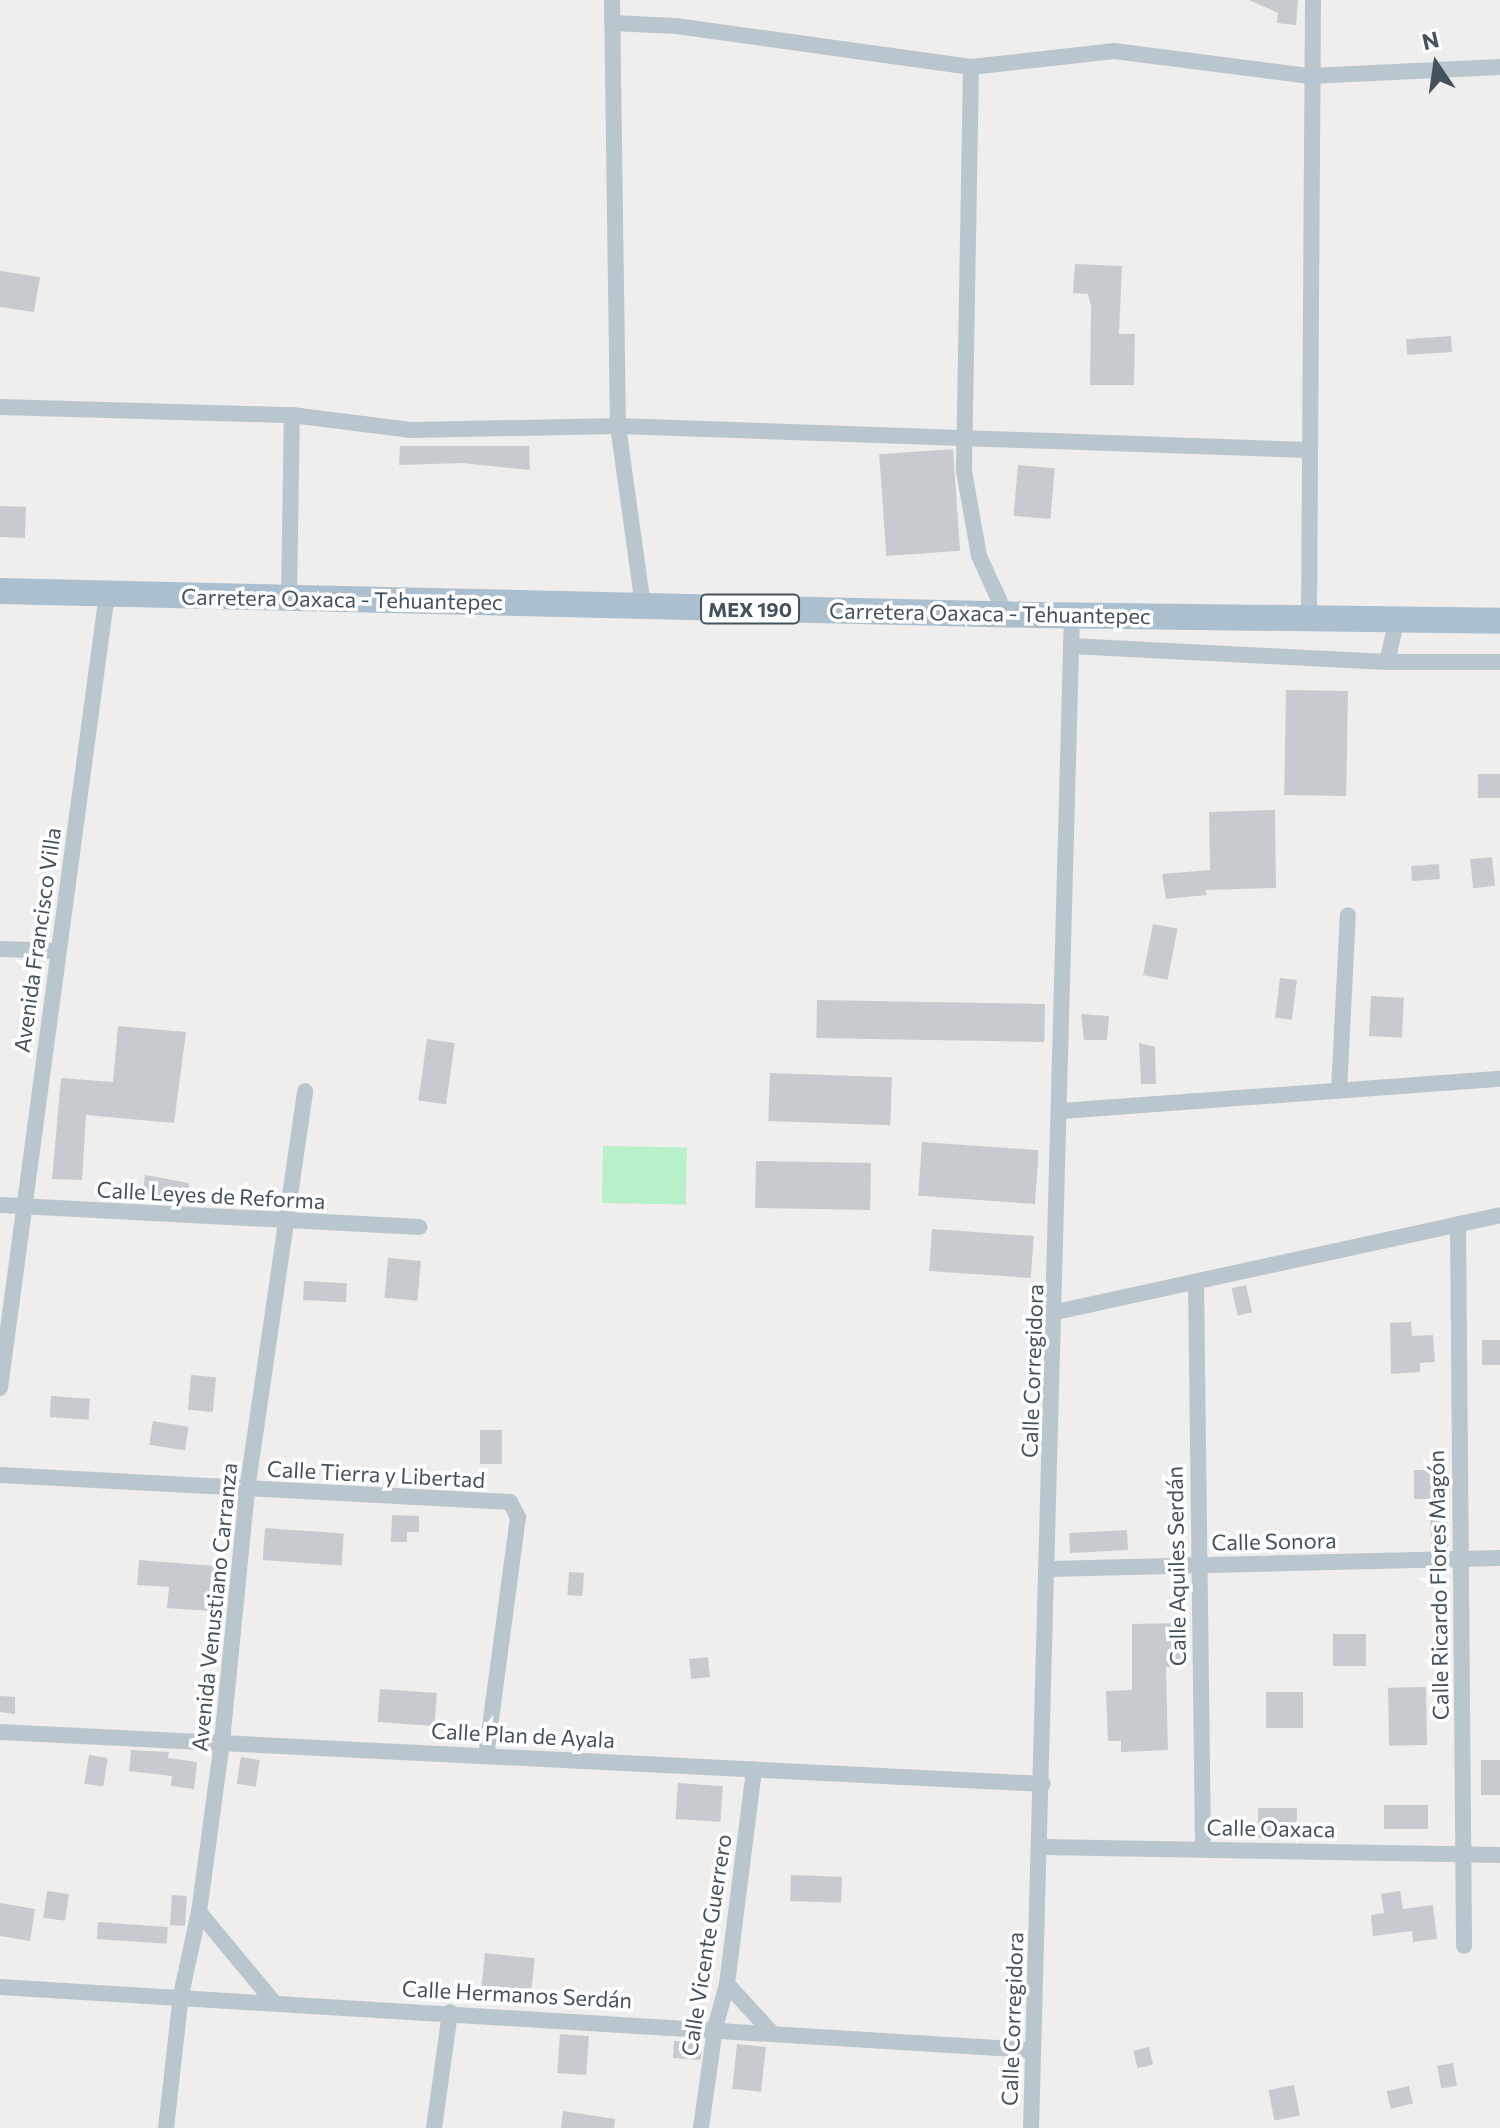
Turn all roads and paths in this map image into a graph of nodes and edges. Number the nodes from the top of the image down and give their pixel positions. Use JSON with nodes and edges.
{"nodes":[{"id":1,"x":612,"y":0,"type":"edge"},
{"id":2,"x":1313,"y":0,"type":"edge"},
{"id":3,"x":613,"y":23,"type":"junction"},
{"id":4,"x":971,"y":67,"type":"junction"},
{"id":5,"x":1500,"y":67,"type":"edge"},
{"id":6,"x":1310,"y":76,"type":"junction"},
{"id":7,"x":0,"y":407,"type":"edge"},
{"id":8,"x":292,"y":415,"type":"junction"},
{"id":9,"x":618,"y":426,"type":"junction"},
{"id":10,"x":965,"y":436,"type":"junction"},
{"id":11,"x":1309,"y":450,"type":"junction"},
{"id":12,"x":0,"y":591,"type":"edge"},
{"id":13,"x":107,"y":593,"type":"junction"},
{"id":14,"x":289,"y":598,"type":"junction"},
{"id":15,"x":643,"y":606,"type":"junction"},
{"id":16,"x":1006,"y":615,"type":"junction"},
{"id":17,"x":1072,"y":616,"type":"junction"},
{"id":18,"x":1309,"y":617,"type":"junction"},
{"id":19,"x":1397,"y":619,"type":"junction"},
{"id":20,"x":1500,"y":621,"type":"edge"},
{"id":21,"x":1071,"y":646,"type":"junction"},
{"id":22,"x":1387,"y":662,"type":"junction"},
{"id":23,"x":1500,"y":662,"type":"edge"},
{"id":24,"x":1348,"y":915,"type":"dead end"},
{"id":25,"x":0,"y":949,"type":"edge"},
{"id":26,"x":58,"y":951,"type":"junction"},
{"id":27,"x":1500,"y":1079,"type":"edge"},
{"id":28,"x":1339,"y":1090,"type":"junction"},
{"id":29,"x":305,"y":1091,"type":"dead end"},
{"id":30,"x":1061,"y":1111,"type":"junction"},
{"id":31,"x":0,"y":1205,"type":"edge"},
{"id":32,"x":24,"y":1206,"type":"junction"},
{"id":33,"x":1500,"y":1215,"type":"edge"},
{"id":34,"x":288,"y":1223,"type":"junction"},
{"id":35,"x":1458,"y":1224,"type":"junction"},
{"id":36,"x":419,"y":1227,"type":"dead end"},
{"id":37,"x":1196,"y":1282,"type":"junction"},
{"id":38,"x":1056,"y":1312,"type":"junction"},
{"id":39,"x":0,"y":1388,"type":"edge"},
{"id":40,"x":0,"y":1475,"type":"edge"},
{"id":41,"x":247,"y":1490,"type":"junction"},
{"id":42,"x":1458,"y":1558,"type":"junction"},
{"id":43,"x":1500,"y":1558,"type":"edge"},
{"id":44,"x":1197,"y":1565,"type":"junction"},
{"id":45,"x":1049,"y":1569,"type":"junction"},
{"id":46,"x":0,"y":1732,"type":"edge"},
{"id":47,"x":222,"y":1741,"type":"junction"},
{"id":48,"x":486,"y":1756,"type":"junction"},
{"id":49,"x":754,"y":1770,"type":"junction"},
{"id":50,"x":1043,"y":1784,"type":"junction"},
{"id":51,"x":1042,"y":1847,"type":"junction"},
{"id":52,"x":1203,"y":1849,"type":"junction"},
{"id":53,"x":1464,"y":1854,"type":"junction"},
{"id":54,"x":1500,"y":1855,"type":"edge"},
{"id":55,"x":199,"y":1912,"type":"junction"},
{"id":56,"x":1464,"y":1946,"type":"dead end"},
{"id":57,"x":727,"y":1984,"type":"junction"},
{"id":58,"x":0,"y":1987,"type":"edge"},
{"id":59,"x":181,"y":1995,"type":"junction"},
{"id":60,"x":273,"y":2001,"type":"junction"},
{"id":61,"x":450,"y":2012,"type":"junction"},
{"id":62,"x":715,"y":2028,"type":"junction"},
{"id":63,"x":773,"y":2034,"type":"junction"},
{"id":64,"x":1031,"y":2050,"type":"junction"},
{"id":65,"x":166,"y":2128,"type":"edge"},
{"id":66,"x":434,"y":2128,"type":"edge"},
{"id":67,"x":701,"y":2128,"type":"edge"},
{"id":68,"x":1031,"y":2128,"type":"edge"}],
"edges":[{"from":1,"to":3,"type":"street"},
{"from":2,"to":6,"type":"street"},
{"from":3,"to":4,"type":"street"},
{"from":3,"to":9,"type":"street"},
{"from":4,"to":6,"type":"street"},
{"from":4,"to":10,"type":"street"},
{"from":5,"to":6,"type":"street"},
{"from":6,"to":11,"type":"street"},
{"from":7,"to":8,"type":"street"},
{"from":8,"to":9,"type":"street"},
{"from":8,"to":14,"type":"street"},
{"from":9,"to":10,"type":"street"},
{"from":9,"to":15,"type":"street"},
{"from":10,"to":11,"type":"street"},
{"from":10,"to":16,"type":"street"},
{"from":11,"to":18,"type":"street"},
{"from":12,"to":13,"type":"main road","name":"Carretera Oaxaca - Tehuantepec","number":"MEX 190"},
{"from":13,"to":14,"type":"main road","name":"Carretera Oaxaca - Tehuantepec","number":"MEX 190"},
{"from":13,"to":26,"type":"street","name":"Avenida Francisco Villa"},
{"from":14,"to":15,"type":"main road","name":"Carretera Oaxaca - Tehuantepec","number":"MEX 190"},
{"from":15,"to":16,"type":"main road","name":"Carretera Oaxaca - Tehuantepec","number":"MEX 190"},
{"from":16,"to":17,"type":"main road","name":"Carretera Oaxaca - Tehuantepec","number":"MEX 190"},
{"from":17,"to":18,"type":"main road","name":"Carretera Oaxaca - Tehuantepec","number":"MEX 190"},
{"from":17,"to":21,"type":"street","name":"Calle Corregidora"},
{"from":18,"to":19,"type":"main road","name":"Carretera Oaxaca - Tehuantepec","number":"MEX 190"},
{"from":19,"to":20,"type":"main road","name":"Carretera Oaxaca - Tehuantepec","number":"MEX 190"},
{"from":19,"to":22,"type":"street"},
{"from":21,"to":22,"type":"street"},
{"from":21,"to":30,"type":"street","name":"Calle Corregidora"},
{"from":22,"to":23,"type":"street"},
{"from":24,"to":28,"type":"street"},
{"from":25,"to":26,"type":"street"},
{"from":26,"to":32,"type":"street","name":"Avenida Francisco Villa"},
{"from":27,"to":28,"type":"street"},
{"from":28,"to":30,"type":"street"},
{"from":29,"to":34,"type":"street","name":"Avenida Venustiano Carranza"},
{"from":30,"to":38,"type":"street","name":"Calle Corregidora"},
{"from":31,"to":32,"type":"street","name":"Calle Leyes de Reforma"},
{"from":32,"to":34,"type":"street","name":"Calle Leyes de Reforma"},
{"from":32,"to":39,"type":"street","name":"Avenida Francisco Villa"},
{"from":33,"to":35,"type":"street"},
{"from":34,"to":36,"type":"street","name":"Calle Leyes de Reforma"},
{"from":34,"to":41,"type":"street","name":"Avenida Venustiano Carranza"},
{"from":35,"to":37,"type":"street"},
{"from":35,"to":42,"type":"street","name":"Calle Ricardo Flores Magón"},
{"from":37,"to":38,"type":"street"},
{"from":37,"to":44,"type":"street","name":"Calle Aquiles Serdán"},
{"from":38,"to":45,"type":"street","name":"Calle Corregidora"},
{"from":40,"to":41,"type":"street","name":"Calle Tierra y Libertad"},
{"from":41,"to":47,"type":"street","name":"Avenida Venustiano Carranza"},
{"from":41,"to":48,"type":"street","name":"Calle Tierra y Libertad"},
{"from":42,"to":43,"type":"street","name":"Calle Sonora"},
{"from":42,"to":44,"type":"street","name":"Calle Sonora"},
{"from":42,"to":53,"type":"street","name":"Calle Ricardo Flores Magón"},
{"from":44,"to":45,"type":"street","name":"Calle Sonora"},
{"from":44,"to":52,"type":"street","name":"Calle Aquiles Serdán"},
{"from":45,"to":50,"type":"street","name":"Calle Corregidora"},
{"from":46,"to":47,"type":"street","name":"Calle Plan de Ayala"},
{"from":47,"to":48,"type":"street","name":"Calle Plan de Ayala"},
{"from":47,"to":55,"type":"street","name":"Avenida Venustiano Carranza"},
{"from":48,"to":49,"type":"street","name":"Calle Plan de Ayala"},
{"from":49,"to":50,"type":"street","name":"Calle Plan de Ayala"},
{"from":49,"to":57,"type":"street","name":"Calle Vicente Guerrero"},
{"from":50,"to":51,"type":"street","name":"Calle Corregidora"},
{"from":51,"to":52,"type":"street","name":"Calle Oaxaca"},
{"from":51,"to":64,"type":"street","name":"Calle Corregidora"},
{"from":52,"to":53,"type":"street","name":"Calle Oaxaca"},
{"from":53,"to":54,"type":"street","name":"Calle Oaxaca"},
{"from":53,"to":56,"type":"street","name":"Calle Ricardo Flores Magón"},
{"from":55,"to":59,"type":"street","name":"Avenida Venustiano Carranza"},
{"from":55,"to":60,"type":"street"},
{"from":57,"to":62,"type":"street","name":"Calle Vicente Guerrero"},
{"from":57,"to":63,"type":"street"},
{"from":58,"to":59,"type":"street","name":"Calle Hermanos Serdán"},
{"from":59,"to":60,"type":"street","name":"Calle Hermanos Serdán"},
{"from":59,"to":65,"type":"street","name":"Avenida Venustiano Carranza"},
{"from":60,"to":61,"type":"street","name":"Calle Hermanos Serdán"},
{"from":61,"to":62,"type":"street","name":"Calle Hermanos Serdán"},
{"from":61,"to":66,"type":"street"},
{"from":62,"to":63,"type":"street","name":"Calle Hermanos Serdán"},
{"from":62,"to":67,"type":"street","name":"Calle Vicente Guerrero"},
{"from":63,"to":64,"type":"street","name":"Calle Hermanos Serdán"},
{"from":64,"to":68,"type":"street","name":"Calle Corregidora"}]}
